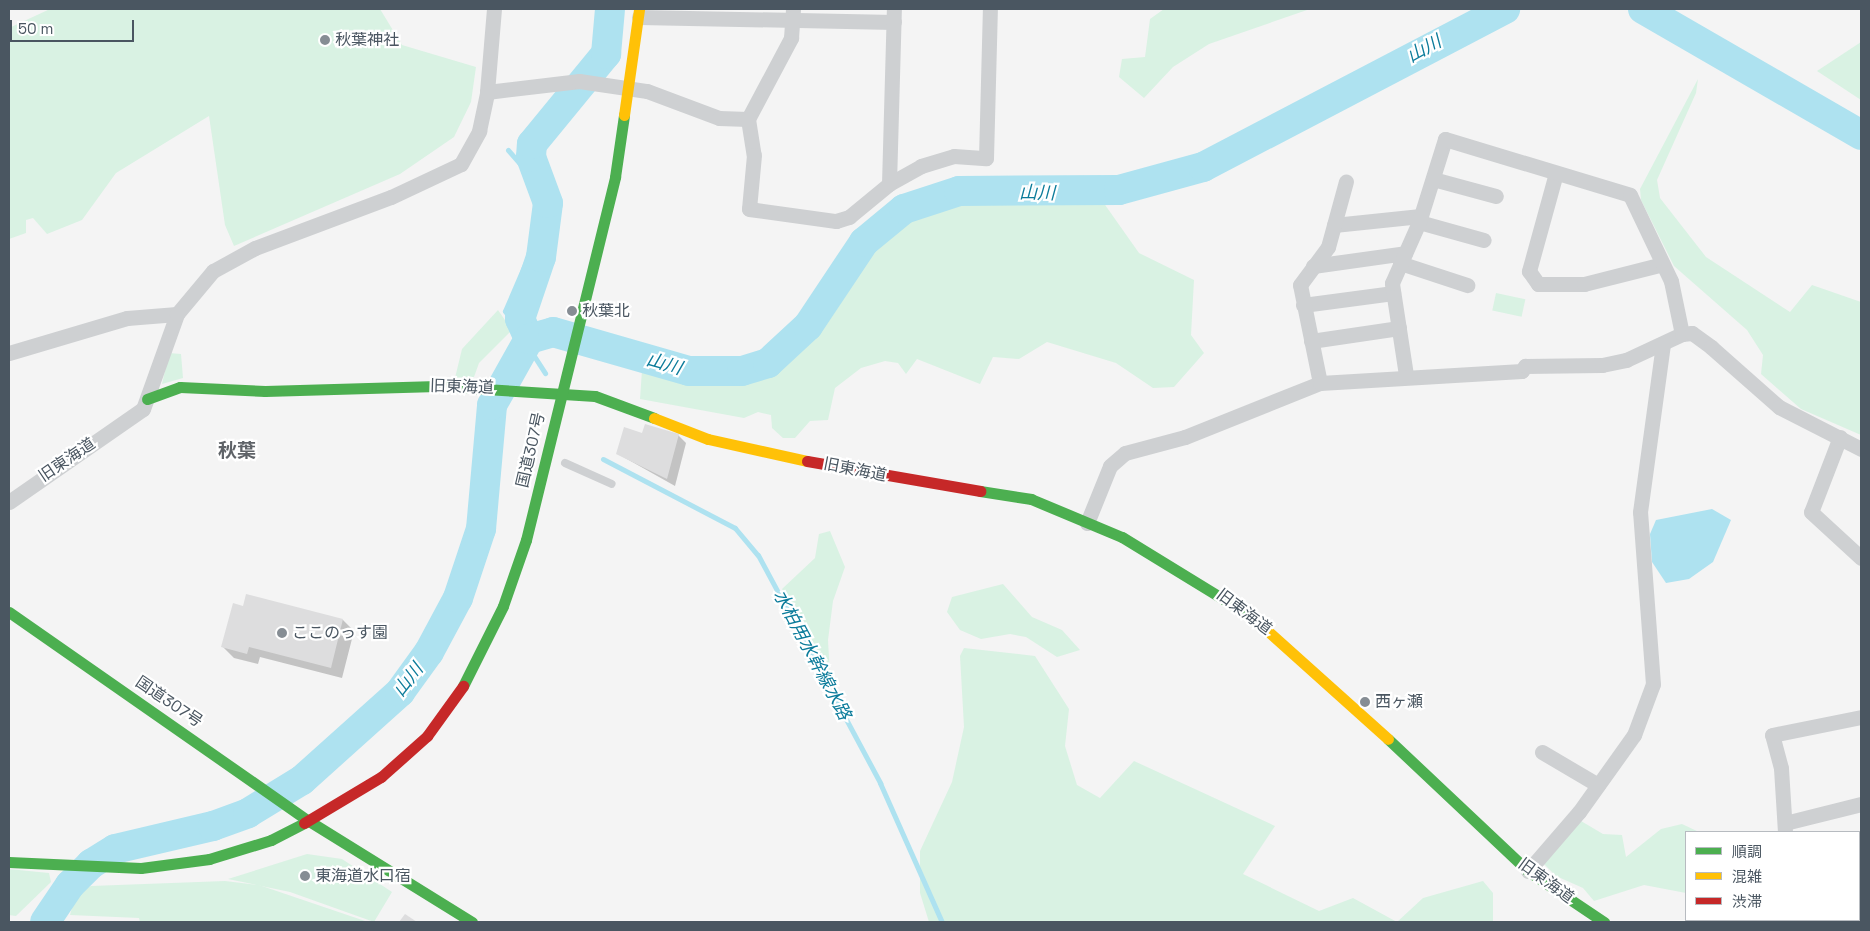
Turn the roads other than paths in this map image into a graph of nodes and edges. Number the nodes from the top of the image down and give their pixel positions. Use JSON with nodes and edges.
{"nodes":[{"id":1,"x":494,"y":9,"type":"edge"},
{"id":2,"x":990,"y":9,"type":"edge"},
{"id":3,"x":639,"y":13,"type":"edge"},
{"id":4,"x":702,"y":14,"type":"edge"},
{"id":5,"x":792,"y":15,"type":"edge"},
{"id":6,"x":894,"y":16,"type":"edge"},
{"id":7,"x":630,"y":88,"type":"junction"},
{"id":8,"x":487,"y":92,"type":"junction"},
{"id":9,"x":748,"y":119,"type":"junction"},
{"id":10,"x":1556,"y":173,"type":"junction"},
{"id":11,"x":1433,"y":179,"type":"junction"},
{"id":12,"x":1346,"y":181,"type":"dead end"},
{"id":13,"x":889,"y":184,"type":"junction"},
{"id":14,"x":1496,"y":196,"type":"dead end"},
{"id":15,"x":1420,"y":219,"type":"junction"},
{"id":16,"x":1334,"y":225,"type":"junction"},
{"id":17,"x":1484,"y":240,"type":"dead end"},
{"id":18,"x":1402,"y":258,"type":"junction"},
{"id":19,"x":1663,"y":264,"type":"junction"},
{"id":20,"x":1313,"y":266,"type":"junction"},
{"id":21,"x":1467,"y":285,"type":"dead end"},
{"id":22,"x":1393,"y":293,"type":"junction"},
{"id":23,"x":1303,"y":305,"type":"junction"},
{"id":24,"x":177,"y":314,"type":"junction"},
{"id":25,"x":1399,"y":328,"type":"junction"},
{"id":26,"x":1682,"y":334,"type":"junction"},
{"id":27,"x":1311,"y":341,"type":"junction"},
{"id":28,"x":1663,"y":345,"type":"junction"},
{"id":29,"x":9,"y":353,"type":"edge"},
{"id":30,"x":1406,"y":375,"type":"junction"},
{"id":31,"x":1320,"y":383,"type":"junction"},
{"id":32,"x":561,"y":392,"type":"junction"},
{"id":33,"x":147,"y":399,"type":"junction"},
{"id":34,"x":1840,"y":437,"type":"junction"},
{"id":35,"x":1861,"y":449,"type":"edge"},
{"id":36,"x":565,"y":463,"type":"dead end"},
{"id":37,"x":612,"y":484,"type":"dead end"},
{"id":38,"x":9,"y":502,"type":"edge"},
{"id":39,"x":1087,"y":523,"type":"junction"},
{"id":40,"x":1861,"y":558,"type":"edge"},
{"id":41,"x":9,"y":612,"type":"edge"},
{"id":42,"x":1861,"y":716,"type":"edge"},
{"id":43,"x":1542,"y":752,"type":"dead end"},
{"id":44,"x":1598,"y":785,"type":"junction"},
{"id":45,"x":1861,"y":804,"type":"edge"},
{"id":46,"x":310,"y":821,"type":"junction"},
{"id":47,"x":1785,"y":828,"type":"edge"},
{"id":48,"x":9,"y":862,"type":"edge"},
{"id":49,"x":1528,"y":871,"type":"junction"},
{"id":50,"x":472,"y":922,"type":"edge"},
{"id":51,"x":1604,"y":922,"type":"edge"}],
"edges":[{"from":1,"to":8,"type":"street"},
{"from":2,"to":13,"type":"street"},
{"from":3,"to":4,"type":"street"},
{"from":3,"to":7,"type":"main road","name":"国道307号"},
{"from":4,"to":5,"type":"street"},
{"from":5,"to":6,"type":"street"},
{"from":5,"to":9,"type":"street"},
{"from":6,"to":13,"type":"street"},
{"from":7,"to":8,"type":"street"},
{"from":7,"to":9,"type":"street"},
{"from":7,"to":32,"type":"main road","name":"国道307号"},
{"from":8,"to":24,"type":"street"},
{"from":9,"to":13,"type":"street"},
{"from":10,"to":11,"type":"street"},
{"from":10,"to":19,"type":"street"},
{"from":10,"to":19,"type":"street"},
{"from":11,"to":14,"type":"street"},
{"from":11,"to":15,"type":"street"},
{"from":12,"to":16,"type":"street"},
{"from":15,"to":16,"type":"street"},
{"from":15,"to":17,"type":"street"},
{"from":15,"to":18,"type":"street"},
{"from":16,"to":20,"type":"street"},
{"from":18,"to":20,"type":"street"},
{"from":18,"to":21,"type":"street"},
{"from":18,"to":22,"type":"street"},
{"from":19,"to":26,"type":"street"},
{"from":20,"to":23,"type":"street"},
{"from":22,"to":23,"type":"street"},
{"from":22,"to":25,"type":"street"},
{"from":23,"to":27,"type":"street"},
{"from":24,"to":29,"type":"street"},
{"from":24,"to":33,"type":"street"},
{"from":25,"to":27,"type":"street"},
{"from":25,"to":30,"type":"street"},
{"from":26,"to":28,"type":"street"},
{"from":26,"to":34,"type":"street"},
{"from":27,"to":31,"type":"street"},
{"from":28,"to":30,"type":"street"},
{"from":28,"to":44,"type":"street"},
{"from":30,"to":31,"type":"street"},
{"from":31,"to":39,"type":"street"},
{"from":32,"to":33,"type":"main road","name":"旧東海道"},
{"from":32,"to":39,"type":"main road","name":"旧東海道"},
{"from":32,"to":46,"type":"main road","name":"国道307号"},
{"from":33,"to":38,"type":"street","name":"旧東海道"},
{"from":34,"to":35,"type":"street"},
{"from":34,"to":40,"type":"street"},
{"from":36,"to":37,"type":"lane"},
{"from":39,"to":49,"type":"main road","name":"旧東海道"},
{"from":41,"to":46,"type":"main road","name":"国道307号"},
{"from":42,"to":47,"type":"street"},
{"from":43,"to":44,"type":"street"},
{"from":44,"to":49,"type":"street"},
{"from":45,"to":47,"type":"street"},
{"from":46,"to":48,"type":"main road","name":"国道307号"},
{"from":46,"to":50,"type":"main road"},
{"from":49,"to":51,"type":"main road","name":"旧東海道"}]}
